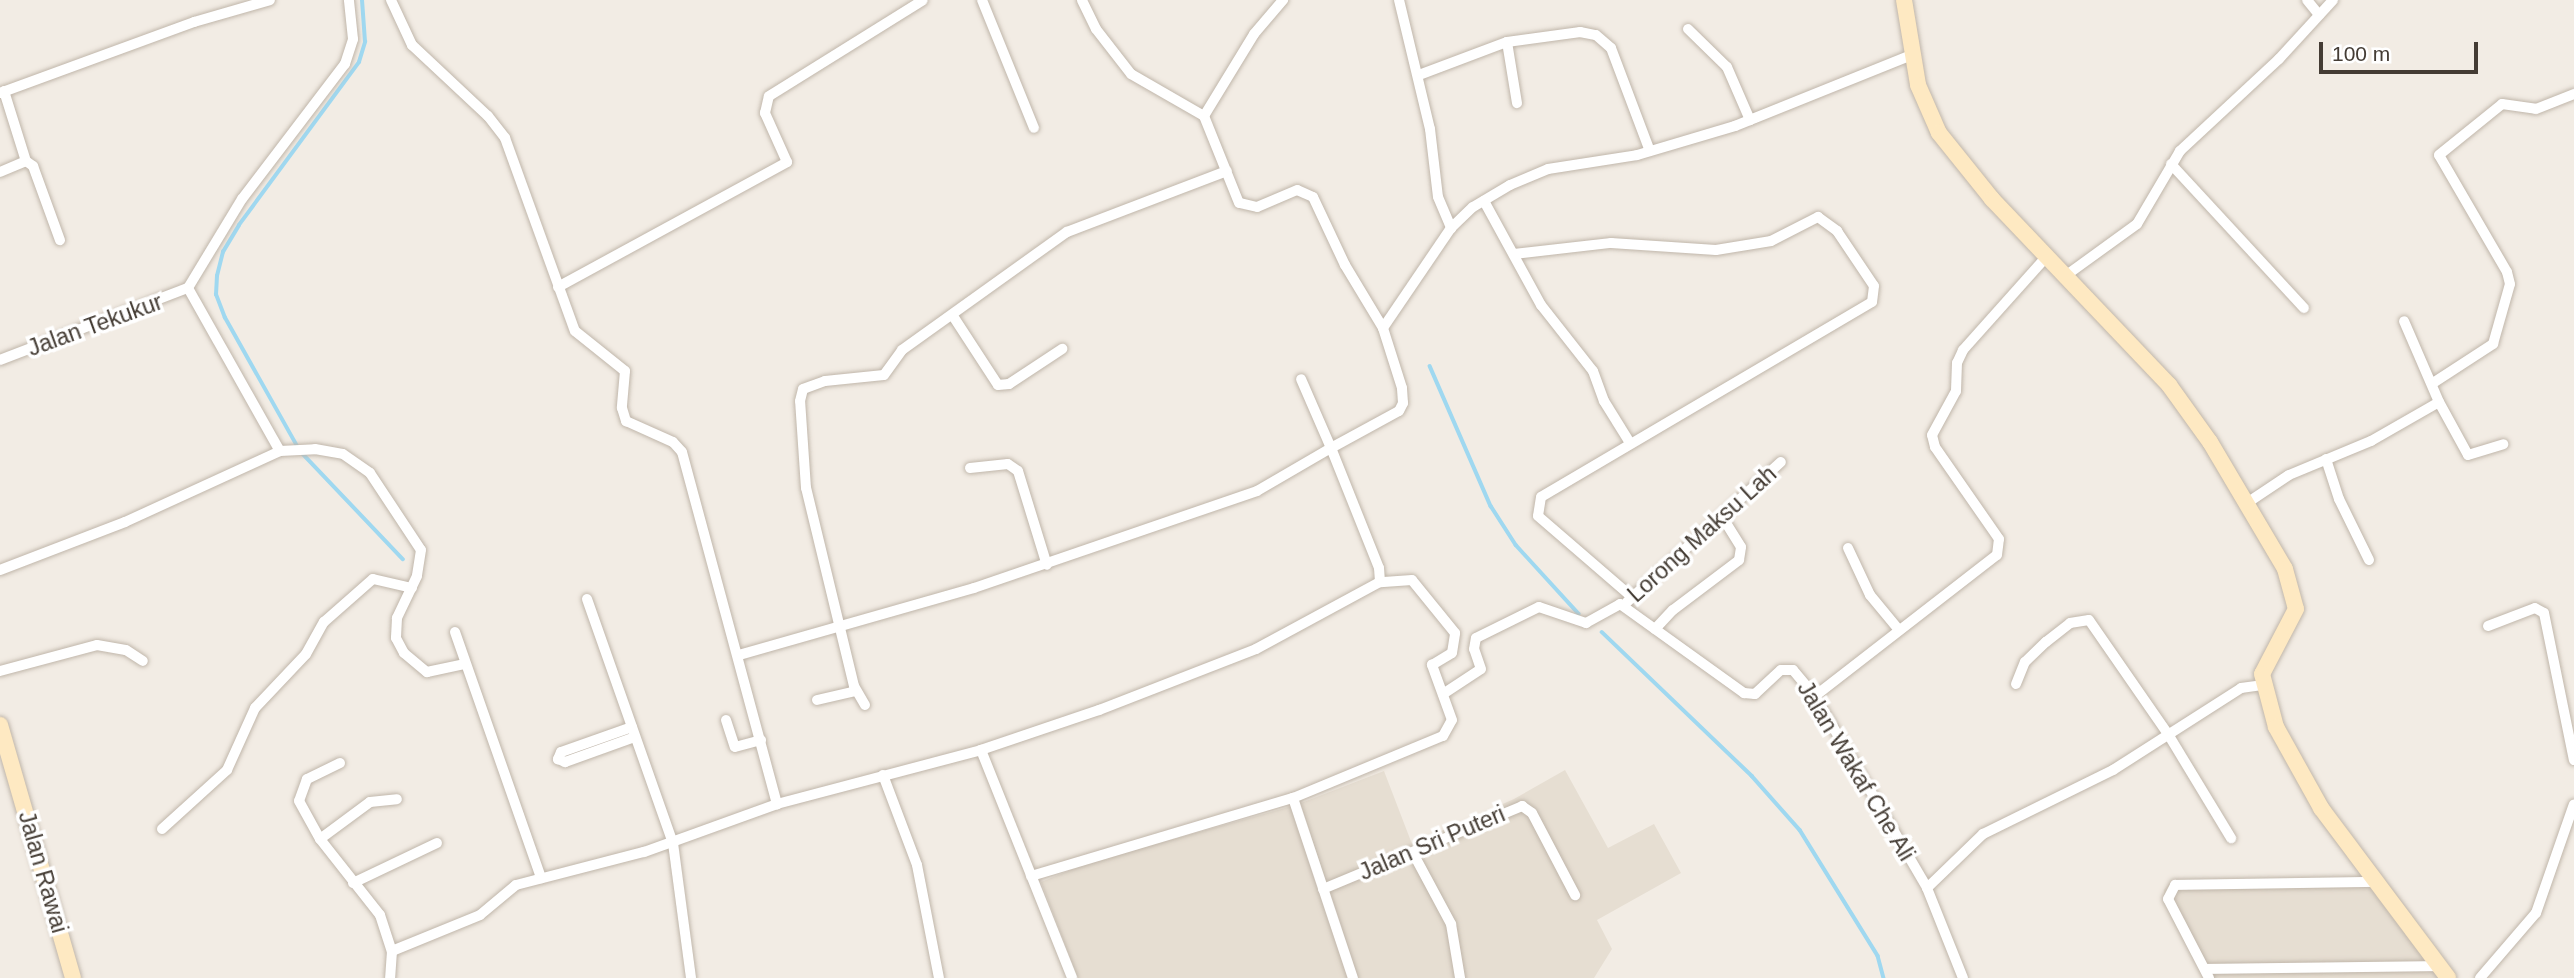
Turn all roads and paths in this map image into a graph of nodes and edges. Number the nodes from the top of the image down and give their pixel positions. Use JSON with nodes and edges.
{"nodes":[{"id":1,"x":270,"y":0,"type":"edge"},
{"id":2,"x":349,"y":0,"type":"edge"},
{"id":3,"x":391,"y":0,"type":"edge"},
{"id":4,"x":923,"y":0,"type":"edge"},
{"id":5,"x":982,"y":0,"type":"edge"},
{"id":6,"x":1082,"y":0,"type":"edge"},
{"id":7,"x":1283,"y":0,"type":"edge"},
{"id":8,"x":1399,"y":0,"type":"edge"},
{"id":9,"x":1903,"y":0,"type":"edge"},
{"id":10,"x":2307,"y":0,"type":"edge"},
{"id":11,"x":2333,"y":0,"type":"edge"},
{"id":12,"x":2319,"y":15,"type":"junction"},
{"id":13,"x":1688,"y":29,"type":"dead end"},
{"id":14,"x":1507,"y":43,"type":"junction"},
{"id":15,"x":1914,"y":54,"type":"junction"},
{"id":16,"x":1419,"y":75,"type":"junction"},
{"id":17,"x":2,"y":92,"type":"edge"},
{"id":18,"x":2574,"y":94,"type":"edge"},
{"id":19,"x":1517,"y":103,"type":"dead end"},
{"id":20,"x":1204,"y":116,"type":"junction"},
{"id":21,"x":1750,"y":120,"type":"junction"},
{"id":22,"x":1034,"y":128,"type":"dead end"},
{"id":23,"x":1650,"y":151,"type":"junction"},
{"id":24,"x":26,"y":161,"type":"junction"},
{"id":25,"x":2171,"y":164,"type":"junction"},
{"id":26,"x":1227,"y":171,"type":"junction"},
{"id":27,"x":0,"y":172,"type":"edge"},
{"id":28,"x":1484,"y":201,"type":"junction"},
{"id":29,"x":1451,"y":228,"type":"junction"},
{"id":30,"x":61,"y":240,"type":"dead end"},
{"id":31,"x":1514,"y":254,"type":"junction"},
{"id":32,"x":2048,"y":255,"type":"junction"},
{"id":33,"x":2068,"y":274,"type":"junction"},
{"id":34,"x":188,"y":288,"type":"junction"},
{"id":35,"x":558,"y":288,"type":"junction"},
{"id":36,"x":2304,"y":308,"type":"dead end"},
{"id":37,"x":953,"y":316,"type":"junction"},
{"id":38,"x":2404,"y":321,"type":"dead end"},
{"id":39,"x":1383,"y":328,"type":"junction"},
{"id":40,"x":1062,"y":349,"type":"dead end"},
{"id":41,"x":0,"y":360,"type":"edge"},
{"id":42,"x":1301,"y":379,"type":"dead end"},
{"id":43,"x":2433,"y":383,"type":"junction"},
{"id":44,"x":2439,"y":402,"type":"junction"},
{"id":45,"x":1630,"y":443,"type":"junction"},
{"id":46,"x":2503,"y":444,"type":"dead end"},
{"id":47,"x":1331,"y":449,"type":"junction"},
{"id":48,"x":281,"y":452,"type":"junction"},
{"id":49,"x":2326,"y":459,"type":"junction"},
{"id":50,"x":1781,"y":462,"type":"dead end"},
{"id":51,"x":970,"y":468,"type":"dead end"},
{"id":52,"x":2247,"y":503,"type":"junction"},
{"id":53,"x":1722,"y":517,"type":"junction"},
{"id":54,"x":1848,"y":548,"type":"dead end"},
{"id":55,"x":2370,"y":561,"type":"dead end"},
{"id":56,"x":1046,"y":565,"type":"junction"},
{"id":57,"x":0,"y":570,"type":"edge"},
{"id":58,"x":1380,"y":582,"type":"junction"},
{"id":59,"x":412,"y":588,"type":"junction"},
{"id":60,"x":1632,"y":597,"type":"junction"},
{"id":61,"x":587,"y":599,"type":"dead end"},
{"id":62,"x":1622,"y":606,"type":"junction"},
{"id":63,"x":2488,"y":626,"type":"dead end"},
{"id":64,"x":839,"y":628,"type":"junction"},
{"id":65,"x":1655,"y":629,"type":"junction"},
{"id":66,"x":1899,"y":630,"type":"junction"},
{"id":67,"x":455,"y":632,"type":"dead end"},
{"id":68,"x":739,"y":655,"type":"junction"},
{"id":69,"x":143,"y":662,"type":"dead end"},
{"id":70,"x":466,"y":664,"type":"junction"},
{"id":71,"x":0,"y":671,"type":"edge"},
{"id":72,"x":2016,"y":684,"type":"dead end"},
{"id":73,"x":2262,"y":685,"type":"junction"},
{"id":74,"x":856,"y":691,"type":"junction"},
{"id":75,"x":1443,"y":694,"type":"junction"},
{"id":76,"x":1815,"y":696,"type":"junction"},
{"id":77,"x":817,"y":700,"type":"dead end"},
{"id":78,"x":864,"y":705,"type":"dead end"},
{"id":79,"x":726,"y":720,"type":"dead end"},
{"id":80,"x":0,"y":725,"type":"edge"},
{"id":81,"x":633,"y":732,"type":"junction"},
{"id":82,"x":2168,"y":734,"type":"junction"},
{"id":83,"x":761,"y":740,"type":"junction"},
{"id":84,"x":981,"y":750,"type":"junction"},
{"id":85,"x":2574,"y":760,"type":"edge"},
{"id":86,"x":340,"y":763,"type":"dead end"},
{"id":87,"x":884,"y":775,"type":"junction"},
{"id":88,"x":1293,"y":798,"type":"junction"},
{"id":89,"x":397,"y":799,"type":"dead end"},
{"id":90,"x":777,"y":804,"type":"junction"},
{"id":91,"x":2574,"y":804,"type":"edge"},
{"id":92,"x":162,"y":829,"type":"dead end"},
{"id":93,"x":2231,"y":838,"type":"dead end"},
{"id":94,"x":320,"y":839,"type":"junction"},
{"id":95,"x":437,"y":843,"type":"dead end"},
{"id":96,"x":673,"y":843,"type":"junction"},
{"id":97,"x":1413,"y":853,"type":"junction"},
{"id":98,"x":1031,"y":876,"type":"junction"},
{"id":99,"x":541,"y":878,"type":"junction"},
{"id":100,"x":2376,"y":882,"type":"junction"},
{"id":101,"x":353,"y":883,"type":"junction"},
{"id":102,"x":1323,"y":888,"type":"junction"},
{"id":103,"x":1927,"y":888,"type":"junction"},
{"id":104,"x":1575,"y":895,"type":"dead end"},
{"id":105,"x":392,"y":951,"type":"junction"},
{"id":106,"x":2444,"y":972,"type":"edge"},
{"id":107,"x":2207,"y":974,"type":"edge"},
{"id":108,"x":74,"y":978,"type":"edge"},
{"id":109,"x":390,"y":978,"type":"edge"},
{"id":110,"x":691,"y":978,"type":"edge"},
{"id":111,"x":939,"y":978,"type":"edge"},
{"id":112,"x":1072,"y":978,"type":"edge"},
{"id":113,"x":1353,"y":978,"type":"edge"},
{"id":114,"x":1460,"y":978,"type":"edge"},
{"id":115,"x":1963,"y":978,"type":"edge"},
{"id":116,"x":2480,"y":978,"type":"edge"}],
"edges":[{"from":1,"to":17,"type":"street"},
{"from":2,"to":34,"type":"street"},
{"from":3,"to":35,"type":"street"},
{"from":4,"to":35,"type":"street"},
{"from":5,"to":22,"type":"street"},
{"from":6,"to":20,"type":"street"},
{"from":7,"to":20,"type":"street"},
{"from":8,"to":16,"type":"street"},
{"from":9,"to":15,"type":"street"},
{"from":10,"to":12,"type":"street"},
{"from":11,"to":12,"type":"street"},
{"from":12,"to":25,"type":"street"},
{"from":13,"to":21,"type":"street"},
{"from":14,"to":16,"type":"street"},
{"from":14,"to":19,"type":"street"},
{"from":14,"to":23,"type":"street"},
{"from":15,"to":21,"type":"street"},
{"from":15,"to":32,"type":"street"},
{"from":16,"to":29,"type":"street"},
{"from":17,"to":24,"type":"street"},
{"from":18,"to":43,"type":"street"},
{"from":20,"to":26,"type":"street"},
{"from":21,"to":23,"type":"street"},
{"from":23,"to":28,"type":"street"},
{"from":24,"to":27,"type":"street"},
{"from":24,"to":30,"type":"street"},
{"from":25,"to":33,"type":"street"},
{"from":25,"to":36,"type":"street"},
{"from":26,"to":37,"type":"street"},
{"from":26,"to":39,"type":"street"},
{"from":28,"to":29,"type":"street"},
{"from":28,"to":31,"type":"street"},
{"from":29,"to":39,"type":"street"},
{"from":31,"to":45,"type":"street"},
{"from":31,"to":45,"type":"street"},
{"from":32,"to":33,"type":"street"},
{"from":32,"to":66,"type":"street"},
{"from":33,"to":52,"type":"street"},
{"from":34,"to":41,"type":"street","name":"Jalan Tekukur"},
{"from":34,"to":48,"type":"street"},
{"from":35,"to":68,"type":"street"},
{"from":37,"to":40,"type":"street"},
{"from":37,"to":64,"type":"street"},
{"from":38,"to":43,"type":"street"},
{"from":39,"to":47,"type":"street"},
{"from":42,"to":47,"type":"street"},
{"from":43,"to":44,"type":"street"},
{"from":44,"to":46,"type":"street"},
{"from":44,"to":49,"type":"street"},
{"from":45,"to":60,"type":"street"},
{"from":47,"to":56,"type":"street"},
{"from":47,"to":58,"type":"street"},
{"from":48,"to":57,"type":"street"},
{"from":48,"to":59,"type":"street"},
{"from":49,"to":52,"type":"street"},
{"from":49,"to":55,"type":"street"},
{"from":50,"to":53,"type":"street","name":"Lorong Maksu Lah"},
{"from":51,"to":56,"type":"street"},
{"from":52,"to":73,"type":"street"},
{"from":53,"to":60,"type":"street","name":"Lorong Maksu Lah"},
{"from":53,"to":65,"type":"street"},
{"from":54,"to":66,"type":"street"},
{"from":56,"to":64,"type":"street"},
{"from":58,"to":75,"type":"street"},
{"from":58,"to":84,"type":"street"},
{"from":59,"to":70,"type":"street"},
{"from":59,"to":92,"type":"street"},
{"from":60,"to":62,"type":"street","name":"Lorong Maksu Lah"},
{"from":61,"to":81,"type":"street"},
{"from":62,"to":65,"type":"street","name":"Jalan Wakaf Che Ali"},
{"from":62,"to":75,"type":"street"},
{"from":63,"to":85,"type":"street"},
{"from":64,"to":68,"type":"street"},
{"from":64,"to":74,"type":"street"},
{"from":65,"to":76,"type":"street","name":"Jalan Wakaf Che Ali"},
{"from":66,"to":76,"type":"street"},
{"from":67,"to":70,"type":"street"},
{"from":68,"to":83,"type":"street"},
{"from":69,"to":71,"type":"street"},
{"from":70,"to":99,"type":"street"},
{"from":72,"to":82,"type":"street"},
{"from":73,"to":82,"type":"street"},
{"from":73,"to":100,"type":"street"},
{"from":74,"to":77,"type":"street"},
{"from":74,"to":78,"type":"street"},
{"from":75,"to":88,"type":"street"},
{"from":76,"to":103,"type":"street","name":"Jalan Wakaf Che Ali"},
{"from":79,"to":83,"type":"street"},
{"from":80,"to":108,"type":"street","name":"Jalan Rawai"},
{"from":81,"to":81,"type":"street"},
{"from":81,"to":96,"type":"street"},
{"from":82,"to":93,"type":"street"},
{"from":82,"to":103,"type":"street"},
{"from":83,"to":90,"type":"street"},
{"from":84,"to":87,"type":"street"},
{"from":84,"to":98,"type":"street"},
{"from":86,"to":94,"type":"street"},
{"from":87,"to":90,"type":"street"},
{"from":87,"to":111,"type":"street"},
{"from":88,"to":98,"type":"street"},
{"from":88,"to":102,"type":"street"},
{"from":89,"to":94,"type":"street"},
{"from":90,"to":96,"type":"street"},
{"from":91,"to":116,"type":"street"},
{"from":94,"to":101,"type":"street"},
{"from":95,"to":101,"type":"street"},
{"from":96,"to":99,"type":"street"},
{"from":96,"to":110,"type":"street"},
{"from":97,"to":102,"type":"street","name":"Jalan Sri Puteri"},
{"from":97,"to":104,"type":"street","name":"Jalan Sri Puteri"},
{"from":97,"to":114,"type":"street"},
{"from":98,"to":112,"type":"street"},
{"from":99,"to":105,"type":"street"},
{"from":100,"to":106,"type":"street"},
{"from":100,"to":107,"type":"street"},
{"from":101,"to":105,"type":"street"},
{"from":102,"to":113,"type":"street"},
{"from":103,"to":115,"type":"street","name":"Jalan Wakaf Che Ali"},
{"from":105,"to":109,"type":"street"},
{"from":106,"to":107,"type":"street"}]}
